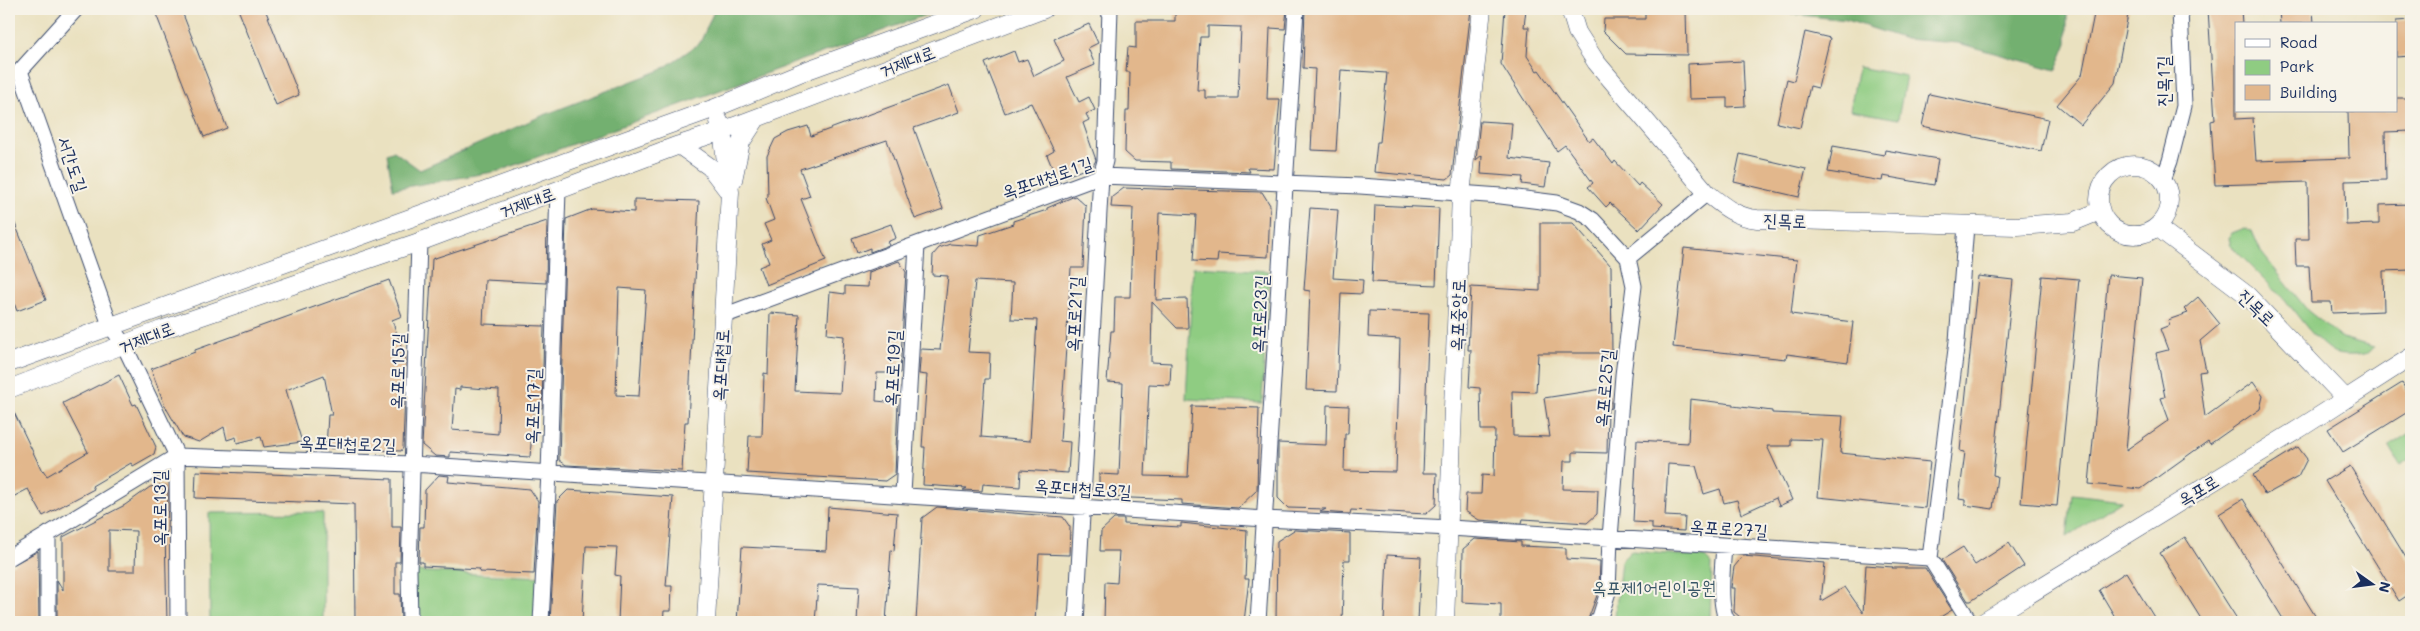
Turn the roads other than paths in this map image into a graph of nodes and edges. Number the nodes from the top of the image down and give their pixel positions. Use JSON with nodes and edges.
{"nodes":[{"id":1,"x":76,"y":9,"type":"edge"},
{"id":2,"x":976,"y":9,"type":"edge"},
{"id":3,"x":1044,"y":9,"type":"edge"},
{"id":4,"x":1110,"y":9,"type":"edge"},
{"id":5,"x":1296,"y":9,"type":"edge"},
{"id":6,"x":1482,"y":9,"type":"edge"},
{"id":7,"x":1570,"y":9,"type":"edge"},
{"id":8,"x":2180,"y":9,"type":"edge"},
{"id":9,"x":15,"y":70,"type":"edge"},
{"id":10,"x":715,"y":108,"type":"junction"},
{"id":11,"x":756,"y":119,"type":"junction"},
{"id":12,"x":722,"y":131,"type":"junction"},
{"id":13,"x":679,"y":145,"type":"junction"},
{"id":14,"x":1101,"y":176,"type":"junction"},
{"id":15,"x":2163,"y":180,"type":"junction"},
{"id":16,"x":1285,"y":182,"type":"junction"},
{"id":17,"x":558,"y":190,"type":"junction"},
{"id":18,"x":730,"y":192,"type":"junction"},
{"id":19,"x":1707,"y":193,"type":"junction"},
{"id":20,"x":1461,"y":194,"type":"junction"},
{"id":21,"x":2100,"y":211,"type":"junction"},
{"id":22,"x":1966,"y":226,"type":"junction"},
{"id":23,"x":2157,"y":227,"type":"junction"},
{"id":24,"x":419,"y":242,"type":"junction"},
{"id":25,"x":917,"y":245,"type":"junction"},
{"id":26,"x":1628,"y":258,"type":"junction"},
{"id":27,"x":723,"y":316,"type":"junction"},
{"id":28,"x":110,"y":325,"type":"junction"},
{"id":29,"x":124,"y":345,"type":"junction"},
{"id":30,"x":2411,"y":357,"type":"edge"},
{"id":31,"x":9,"y":363,"type":"edge"},
{"id":32,"x":9,"y":389,"type":"edge"},
{"id":33,"x":2346,"y":399,"type":"junction"},
{"id":34,"x":177,"y":456,"type":"junction"},
{"id":35,"x":412,"y":464,"type":"junction"},
{"id":36,"x":549,"y":473,"type":"junction"},
{"id":37,"x":714,"y":484,"type":"junction"},
{"id":38,"x":903,"y":494,"type":"junction"},
{"id":39,"x":1082,"y":506,"type":"junction"},
{"id":40,"x":1265,"y":519,"type":"junction"},
{"id":41,"x":1450,"y":528,"type":"junction"},
{"id":42,"x":48,"y":534,"type":"junction"},
{"id":43,"x":1610,"y":538,"type":"junction"},
{"id":44,"x":1724,"y":546,"type":"junction"},
{"id":45,"x":9,"y":558,"type":"edge"},
{"id":46,"x":1930,"y":558,"type":"junction"},
{"id":47,"x":48,"y":622,"type":"edge"},
{"id":48,"x":178,"y":622,"type":"edge"},
{"id":49,"x":410,"y":622,"type":"edge"},
{"id":50,"x":541,"y":622,"type":"edge"},
{"id":51,"x":706,"y":622,"type":"edge"},
{"id":52,"x":1076,"y":622,"type":"edge"},
{"id":53,"x":1258,"y":622,"type":"edge"},
{"id":54,"x":1445,"y":622,"type":"edge"},
{"id":55,"x":1596,"y":622,"type":"edge"},
{"id":56,"x":1729,"y":622,"type":"edge"},
{"id":57,"x":1970,"y":622,"type":"edge"},
{"id":58,"x":1984,"y":622,"type":"edge"}],
"edges":[{"from":1,"to":9,"type":"street","name":"서간도길"},
{"from":2,"to":10,"type":"street","name":"거제대로"},
{"from":3,"to":11,"type":"street","name":"거제대로"},
{"from":4,"to":14,"type":"street","name":"옥포로21길"},
{"from":5,"to":16,"type":"street","name":"옥포로23길"},
{"from":6,"to":20,"type":"street","name":"옥포중앙로"},
{"from":7,"to":19,"type":"street","name":"진목로"},
{"from":8,"to":15,"type":"street","name":"진목1길"},
{"from":9,"to":28,"type":"street","name":"서간도길"},
{"from":10,"to":12,"type":"street","name":"옥포대첩로"},
{"from":10,"to":28,"type":"street","name":"거제대로"},
{"from":11,"to":12,"type":"street","name":"거제대로"},
{"from":11,"to":18,"type":"street"},
{"from":12,"to":13,"type":"street","name":"거제대로"},
{"from":12,"to":18,"type":"street","name":"옥포대첩로"},
{"from":13,"to":17,"type":"street","name":"거제대로"},
{"from":13,"to":18,"type":"street"},
{"from":14,"to":16,"type":"street","name":"옥포대첩로1길"},
{"from":14,"to":25,"type":"street","name":"옥포대첩로1길"},
{"from":14,"to":39,"type":"street","name":"옥포로21길"},
{"from":15,"to":21,"type":"street"},
{"from":15,"to":23,"type":"street"},
{"from":16,"to":20,"type":"street","name":"옥포대첩로1길"},
{"from":16,"to":40,"type":"street","name":"옥포로23길"},
{"from":17,"to":24,"type":"street","name":"거제대로"},
{"from":17,"to":36,"type":"street","name":"옥포로17길"},
{"from":18,"to":27,"type":"street","name":"옥포대첩로"},
{"from":19,"to":22,"type":"street","name":"진목로"},
{"from":19,"to":26,"type":"street"},
{"from":20,"to":26,"type":"street","name":"옥포대첩로1길"},
{"from":20,"to":41,"type":"street","name":"옥포중앙로"},
{"from":21,"to":22,"type":"street","name":"진목로"},
{"from":21,"to":23,"type":"street"},
{"from":22,"to":46,"type":"street"},
{"from":23,"to":33,"type":"street","name":"진목로"},
{"from":24,"to":29,"type":"street","name":"거제대로"},
{"from":24,"to":35,"type":"street","name":"옥포로15길"},
{"from":25,"to":27,"type":"street","name":"옥포대첩로1길"},
{"from":25,"to":38,"type":"street","name":"옥포로19길"},
{"from":26,"to":43,"type":"street","name":"옥포로25길"},
{"from":27,"to":37,"type":"street","name":"옥포대첩로"},
{"from":28,"to":29,"type":"street","name":"서간도길"},
{"from":28,"to":31,"type":"street","name":"거제대로"},
{"from":29,"to":32,"type":"street","name":"거제대로"},
{"from":29,"to":34,"type":"street","name":"옥포로13길"},
{"from":30,"to":33,"type":"street","name":"옥포로"},
{"from":33,"to":58,"type":"street","name":"옥포로"},
{"from":34,"to":35,"type":"street","name":"옥포대첩로2길"},
{"from":34,"to":42,"type":"street"},
{"from":34,"to":48,"type":"street","name":"옥포로13길"},
{"from":35,"to":36,"type":"street","name":"옥포대첩로2길"},
{"from":35,"to":49,"type":"street","name":"옥포로15길"},
{"from":36,"to":37,"type":"street","name":"옥포대첩로2길"},
{"from":36,"to":50,"type":"street","name":"옥포로17길"},
{"from":37,"to":38,"type":"street","name":"옥포대첩로3길"},
{"from":37,"to":51,"type":"street","name":"옥포대첩로"},
{"from":38,"to":39,"type":"street","name":"옥포대첩로3길"},
{"from":39,"to":40,"type":"street","name":"옥포대첩로3길"},
{"from":39,"to":52,"type":"street","name":"옥포로21길"},
{"from":40,"to":41,"type":"street","name":"옥포대첩로3길"},
{"from":40,"to":53,"type":"street","name":"옥포로23길"},
{"from":41,"to":43,"type":"street","name":"옥포로27길"},
{"from":41,"to":54,"type":"street","name":"옥포중앙로"},
{"from":42,"to":45,"type":"street"},
{"from":42,"to":47,"type":"street"},
{"from":43,"to":44,"type":"street","name":"옥포로27길"},
{"from":43,"to":55,"type":"street","name":"옥포로25길"},
{"from":44,"to":46,"type":"street","name":"옥포로27길"},
{"from":44,"to":56,"type":"street"},
{"from":46,"to":57,"type":"street"}]}
